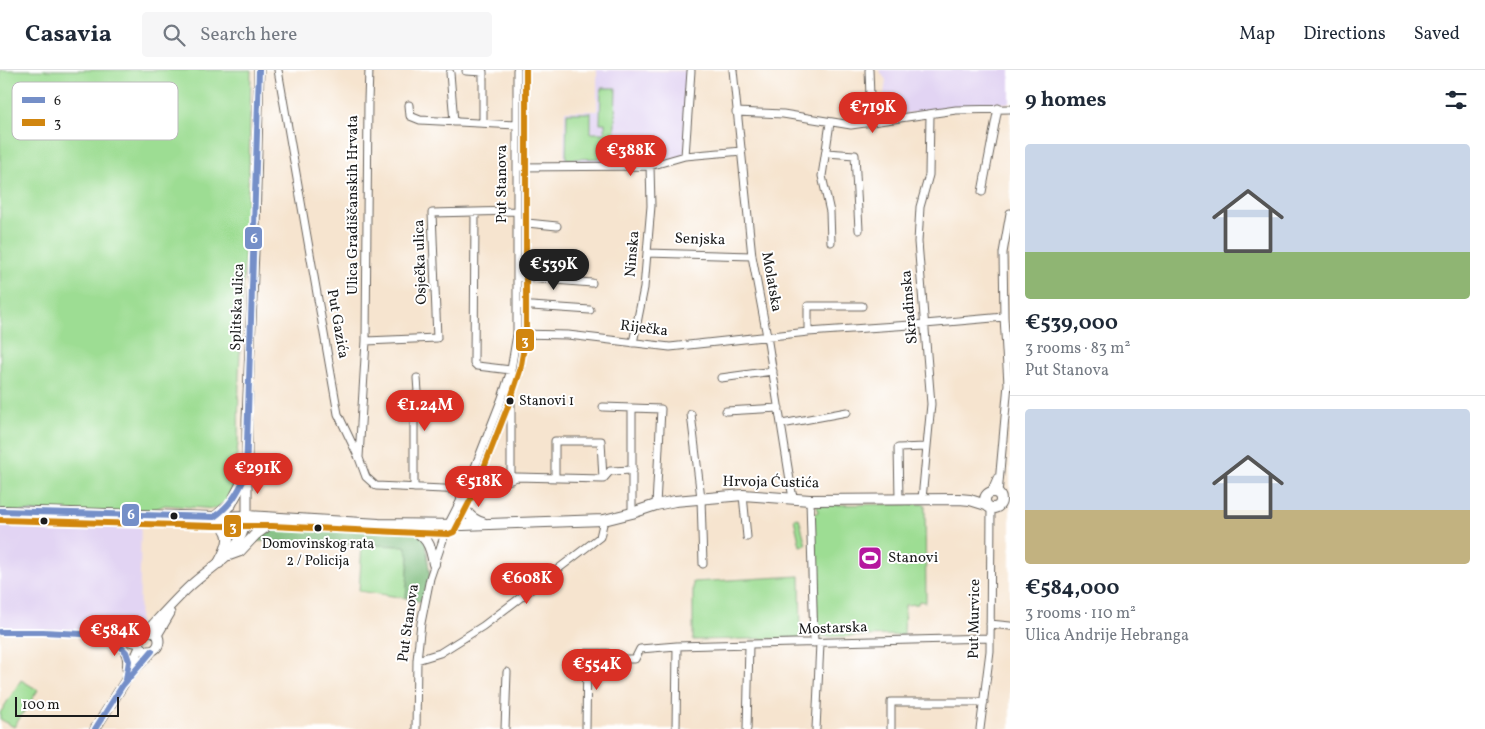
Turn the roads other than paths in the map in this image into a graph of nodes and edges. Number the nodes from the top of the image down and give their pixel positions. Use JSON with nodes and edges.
{"nodes":[{"id":1,"x":259,"y":70,"type":"edge"},
{"id":2,"x":278,"y":70,"type":"edge"},
{"id":3,"x":369,"y":70,"type":"edge"},
{"id":4,"x":518,"y":70,"type":"edge"},
{"id":5,"x":733,"y":70,"type":"edge"},
{"id":6,"x":870,"y":70,"type":"edge"},
{"id":7,"x":691,"y":71,"type":"edge"},
{"id":8,"x":466,"y":72,"type":"dead end"},
{"id":9,"x":450,"y":73,"type":"dead end"},
{"id":10,"x":410,"y":105,"type":"dead end"},
{"id":11,"x":998,"y":108,"type":"junction"},
{"id":12,"x":1010,"y":109,"type":"edge"},
{"id":13,"x":736,"y":112,"type":"junction"},
{"id":14,"x":930,"y":114,"type":"junction"},
{"id":15,"x":454,"y":122,"type":"junction"},
{"id":16,"x":484,"y":123,"type":"junction"},
{"id":17,"x":830,"y":123,"type":"junction"},
{"id":18,"x":871,"y":123,"type":"junction"},
{"id":19,"x":517,"y":125,"type":"junction"},
{"id":20,"x":742,"y":151,"type":"junction"},
{"id":21,"x":826,"y":153,"type":"junction"},
{"id":22,"x":685,"y":156,"type":"junction"},
{"id":23,"x":650,"y":166,"type":"junction"},
{"id":24,"x":517,"y":167,"type":"junction"},
{"id":25,"x":982,"y":192,"type":"dead end"},
{"id":26,"x":517,"y":211,"type":"junction"},
{"id":27,"x":475,"y":212,"type":"junction"},
{"id":28,"x":1010,"y":213,"type":"edge"},
{"id":29,"x":517,"y":222,"type":"junction"},
{"id":30,"x":557,"y":226,"type":"dead end"},
{"id":31,"x":859,"y":230,"type":"dead end"},
{"id":32,"x":832,"y":242,"type":"dead end"},
{"id":33,"x":647,"y":253,"type":"junction"},
{"id":34,"x":752,"y":256,"type":"junction"},
{"id":35,"x":517,"y":277,"type":"junction"},
{"id":36,"x":592,"y":283,"type":"dead end"},
{"id":37,"x":517,"y":305,"type":"junction"},
{"id":38,"x":862,"y":306,"type":"dead end"},
{"id":39,"x":590,"y":310,"type":"dead end"},
{"id":40,"x":1004,"y":317,"type":"junction"},
{"id":41,"x":925,"y":324,"type":"junction"},
{"id":42,"x":808,"y":332,"type":"junction"},
{"id":43,"x":517,"y":334,"type":"junction"},
{"id":44,"x":767,"y":336,"type":"junction"},
{"id":45,"x":366,"y":340,"type":"junction"},
{"id":46,"x":633,"y":343,"type":"junction"},
{"id":47,"x":511,"y":370,"type":"junction"},
{"id":48,"x":773,"y":371,"type":"junction"},
{"id":49,"x":417,"y":378,"type":"dead end"},
{"id":50,"x":721,"y":378,"type":"dead end"},
{"id":51,"x":603,"y":407,"type":"dead end"},
{"id":52,"x":632,"y":408,"type":"junction"},
{"id":53,"x":779,"y":408,"type":"junction"},
{"id":54,"x":726,"y":411,"type":"dead end"},
{"id":55,"x":847,"y":412,"type":"dead end"},
{"id":56,"x":691,"y":414,"type":"dead end"},
{"id":57,"x":782,"y":424,"type":"junction"},
{"id":58,"x":926,"y":447,"type":"junction"},
{"id":59,"x":359,"y":458,"type":"junction"},
{"id":60,"x":632,"y":470,"type":"junction"},
{"id":61,"x":246,"y":475,"type":"junction"},
{"id":62,"x":555,"y":478,"type":"junction"},
{"id":63,"x":603,"y":479,"type":"junction"},
{"id":64,"x":511,"y":480,"type":"junction"},
{"id":65,"x":414,"y":488,"type":"junction"},
{"id":66,"x":465,"y":492,"type":"junction"},
{"id":67,"x":743,"y":495,"type":"junction"},
{"id":68,"x":1010,"y":496,"type":"edge"},
{"id":69,"x":700,"y":498,"type":"junction"},
{"id":70,"x":793,"y":498,"type":"junction"},
{"id":71,"x":899,"y":498,"type":"junction"},
{"id":72,"x":922,"y":498,"type":"junction"},
{"id":73,"x":992,"y":500,"type":"junction"},
{"id":74,"x":1010,"y":500,"type":"edge"},
{"id":75,"x":656,"y":504,"type":"junction"},
{"id":76,"x":809,"y":504,"type":"junction"},
{"id":77,"x":0,"y":512,"type":"edge"},
{"id":78,"x":632,"y":513,"type":"junction"},
{"id":79,"x":247,"y":516,"type":"junction"},
{"id":80,"x":214,"y":517,"type":"junction"},
{"id":81,"x":278,"y":518,"type":"junction"},
{"id":82,"x":604,"y":520,"type":"junction"},
{"id":83,"x":392,"y":524,"type":"junction"},
{"id":84,"x":448,"y":525,"type":"junction"},
{"id":85,"x":489,"y":525,"type":"junction"},
{"id":86,"x":747,"y":537,"type":"dead end"},
{"id":87,"x":230,"y":555,"type":"junction"},
{"id":88,"x":219,"y":563,"type":"junction"},
{"id":89,"x":434,"y":564,"type":"junction"},
{"id":90,"x":703,"y":564,"type":"dead end"},
{"id":91,"x":179,"y":598,"type":"junction"},
{"id":92,"x":990,"y":624,"type":"junction"},
{"id":93,"x":1010,"y":626,"type":"edge"},
{"id":94,"x":0,"y":632,"type":"edge"},
{"id":95,"x":144,"y":633,"type":"junction"},
{"id":96,"x":102,"y":635,"type":"junction"},
{"id":97,"x":157,"y":635,"type":"junction"},
{"id":98,"x":990,"y":638,"type":"junction"},
{"id":99,"x":817,"y":643,"type":"junction"},
{"id":100,"x":748,"y":645,"type":"junction"},
{"id":101,"x":140,"y":646,"type":"junction"},
{"id":102,"x":676,"y":646,"type":"junction"},
{"id":103,"x":152,"y":651,"type":"junction"},
{"id":104,"x":417,"y":660,"type":"junction"},
{"id":105,"x":507,"y":672,"type":"dead end"},
{"id":106,"x":126,"y":680,"type":"junction"},
{"id":107,"x":984,"y":702,"type":"junction"},
{"id":108,"x":95,"y":729,"type":"edge"},
{"id":109,"x":416,"y":729,"type":"edge"},
{"id":110,"x":505,"y":729,"type":"edge"},
{"id":111,"x":586,"y":729,"type":"edge"},
{"id":112,"x":676,"y":729,"type":"edge"},
{"id":113,"x":747,"y":729,"type":"edge"},
{"id":114,"x":816,"y":729,"type":"edge"},
{"id":115,"x":891,"y":729,"type":"edge"},
{"id":116,"x":980,"y":729,"type":"edge"}],
"edges":[{"from":1,"to":61,"type":"street","name":"Splitska ulica"},
{"from":2,"to":59,"type":"street","name":"Put Gazića"},
{"from":3,"to":45,"type":"street","name":"Ulica Gradiščanskih Hrvata"},
{"from":4,"to":19,"type":"street","name":"Put Stanova"},
{"from":5,"to":13,"type":"street","name":"Molatska"},
{"from":6,"to":18,"type":"street"},
{"from":7,"to":22,"type":"street"},
{"from":8,"to":16,"type":"street"},
{"from":9,"to":15,"type":"street"},
{"from":10,"to":15,"type":"street"},
{"from":11,"to":12,"type":"street"},
{"from":11,"to":14,"type":"street"},
{"from":11,"to":25,"type":"street"},
{"from":13,"to":17,"type":"street"},
{"from":13,"to":20,"type":"street","name":"Molatska"},
{"from":14,"to":18,"type":"street"},
{"from":14,"to":41,"type":"street","name":"Skradinska"},
{"from":15,"to":16,"type":"street"},
{"from":16,"to":19,"type":"street"},
{"from":17,"to":18,"type":"street"},
{"from":17,"to":21,"type":"street"},
{"from":19,"to":24,"type":"street","name":"Put Stanova"},
{"from":20,"to":22,"type":"street"},
{"from":20,"to":34,"type":"street","name":"Molatska"},
{"from":21,"to":31,"type":"street"},
{"from":21,"to":32,"type":"street"},
{"from":22,"to":23,"type":"street"},
{"from":23,"to":24,"type":"street"},
{"from":23,"to":33,"type":"street","name":"Ninska"},
{"from":24,"to":26,"type":"street","name":"Put Stanova"},
{"from":26,"to":27,"type":"street","name":"Osječka ulica"},
{"from":26,"to":29,"type":"street","name":"Put Stanova"},
{"from":27,"to":45,"type":"street","name":"Osječka ulica"},
{"from":27,"to":47,"type":"street"},
{"from":28,"to":40,"type":"street","name":"Put Murvice"},
{"from":29,"to":30,"type":"street"},
{"from":29,"to":35,"type":"street","name":"Put Stanova"},
{"from":33,"to":34,"type":"street","name":"Senjska"},
{"from":33,"to":46,"type":"street","name":"Ninska"},
{"from":34,"to":44,"type":"street","name":"Molatska"},
{"from":35,"to":36,"type":"street"},
{"from":35,"to":37,"type":"street","name":"Put Stanova"},
{"from":37,"to":39,"type":"street"},
{"from":37,"to":43,"type":"street","name":"Put Stanova"},
{"from":38,"to":42,"type":"street"},
{"from":40,"to":41,"type":"street","name":"Riječka"},
{"from":40,"to":73,"type":"street","name":"Put Murvice"},
{"from":41,"to":42,"type":"street","name":"Riječka"},
{"from":41,"to":58,"type":"street","name":"Skradinska"},
{"from":42,"to":44,"type":"street","name":"Riječka"},
{"from":43,"to":46,"type":"street","name":"Riječka"},
{"from":43,"to":47,"type":"street","name":"Put Stanova"},
{"from":44,"to":46,"type":"street","name":"Riječka"},
{"from":44,"to":48,"type":"street","name":"Molatska"},
{"from":45,"to":59,"type":"street","name":"Ulica Gradiščanskih Hrvata"},
{"from":47,"to":64,"type":"street"},
{"from":47,"to":66,"type":"street","name":"Put Stanova"},
{"from":48,"to":50,"type":"street"},
{"from":48,"to":53,"type":"street","name":"Molatska"},
{"from":49,"to":65,"type":"street"},
{"from":51,"to":52,"type":"street"},
{"from":52,"to":60,"type":"street"},
{"from":52,"to":75,"type":"street"},
{"from":53,"to":54,"type":"street"},
{"from":53,"to":57,"type":"street","name":"Molatska"},
{"from":55,"to":57,"type":"street"},
{"from":56,"to":69,"type":"street"},
{"from":57,"to":70,"type":"street","name":"Molatska"},
{"from":58,"to":71,"type":"street"},
{"from":58,"to":72,"type":"street","name":"Skradinska"},
{"from":59,"to":65,"type":"street","name":"Put Gazića"},
{"from":60,"to":63,"type":"street"},
{"from":60,"to":78,"type":"street"},
{"from":61,"to":79,"type":"street","name":"Splitska ulica"},
{"from":61,"to":80,"type":"main road"},
{"from":62,"to":63,"type":"street","name":"Put Gazića"},
{"from":62,"to":63,"type":"street"},
{"from":62,"to":64,"type":"street","name":"Put Gazića"},
{"from":64,"to":66,"type":"street","name":"Put Gazića"},
{"from":65,"to":66,"type":"street","name":"Put Gazića"},
{"from":66,"to":84,"type":"street","name":"Put Stanova"},
{"from":66,"to":85,"type":"main road"},
{"from":67,"to":69,"type":"main road","name":"Hrvoja Ćustića"},
{"from":67,"to":70,"type":"main road","name":"Hrvoja Ćustića"},
{"from":67,"to":86,"type":"street"},
{"from":68,"to":73,"type":"main road","name":"Hrvoja Ćustića"},
{"from":69,"to":75,"type":"main road","name":"Hrvoja Ćustića"},
{"from":69,"to":90,"type":"street"},
{"from":70,"to":76,"type":"main road","name":"Hrvoja Ćustića"},
{"from":71,"to":72,"type":"main road","name":"Hrvoja Ćustića"},
{"from":71,"to":76,"type":"main road","name":"Hrvoja Ćustića"},
{"from":72,"to":73,"type":"main road","name":"Hrvoja Ćustića"},
{"from":73,"to":74,"type":"main road"},
{"from":73,"to":92,"type":"street","name":"Put Murvice"},
{"from":75,"to":78,"type":"main road","name":"Hrvoja Ćustića"},
{"from":76,"to":99,"type":"street"},
{"from":77,"to":80,"type":"main road"},
{"from":78,"to":82,"type":"main road","name":"Hrvoja Ćustića"},
{"from":79,"to":80,"type":"main road"},
{"from":79,"to":81,"type":"main road"},
{"from":79,"to":87,"type":"street","name":"Splitska ulica"},
{"from":80,"to":88,"type":"main road"},
{"from":81,"to":83,"type":"main road"},
{"from":81,"to":87,"type":"main road"},
{"from":82,"to":85,"type":"main road"},
{"from":82,"to":104,"type":"street"},
{"from":83,"to":84,"type":"main road"},
{"from":83,"to":89,"type":"main road"},
{"from":84,"to":85,"type":"main road"},
{"from":84,"to":89,"type":"street","name":"Put Stanova"},
{"from":87,"to":88,"type":"street"},
{"from":88,"to":91,"type":"street"},
{"from":89,"to":104,"type":"street","name":"Put Stanova"},
{"from":91,"to":95,"type":"street"},
{"from":91,"to":97,"type":"street"},
{"from":92,"to":93,"type":"street"},
{"from":92,"to":98,"type":"street","name":"Put Murvice"},
{"from":94,"to":96,"type":"street"},
{"from":95,"to":96,"type":"street"},
{"from":95,"to":97,"type":"street"},
{"from":95,"to":101,"type":"street"},
{"from":96,"to":101,"type":"street"},
{"from":96,"to":106,"type":"street"},
{"from":97,"to":103,"type":"street"},
{"from":98,"to":99,"type":"street","name":"Mostarska"},
{"from":98,"to":107,"type":"street","name":"Put Murvice"},
{"from":99,"to":100,"type":"street","name":"Mostarska"},
{"from":99,"to":114,"type":"street"},
{"from":100,"to":102,"type":"street","name":"Mostarska"},
{"from":100,"to":113,"type":"street"},
{"from":101,"to":103,"type":"street"},
{"from":101,"to":106,"type":"street"},
{"from":102,"to":111,"type":"street","name":"Mostarska"},
{"from":102,"to":112,"type":"street"},
{"from":103,"to":106,"type":"street"},
{"from":104,"to":109,"type":"street","name":"Put Stanova"},
{"from":105,"to":110,"type":"street"},
{"from":106,"to":108,"type":"street"},
{"from":107,"to":115,"type":"street"},
{"from":107,"to":116,"type":"street","name":"Put Murvice"}]}
